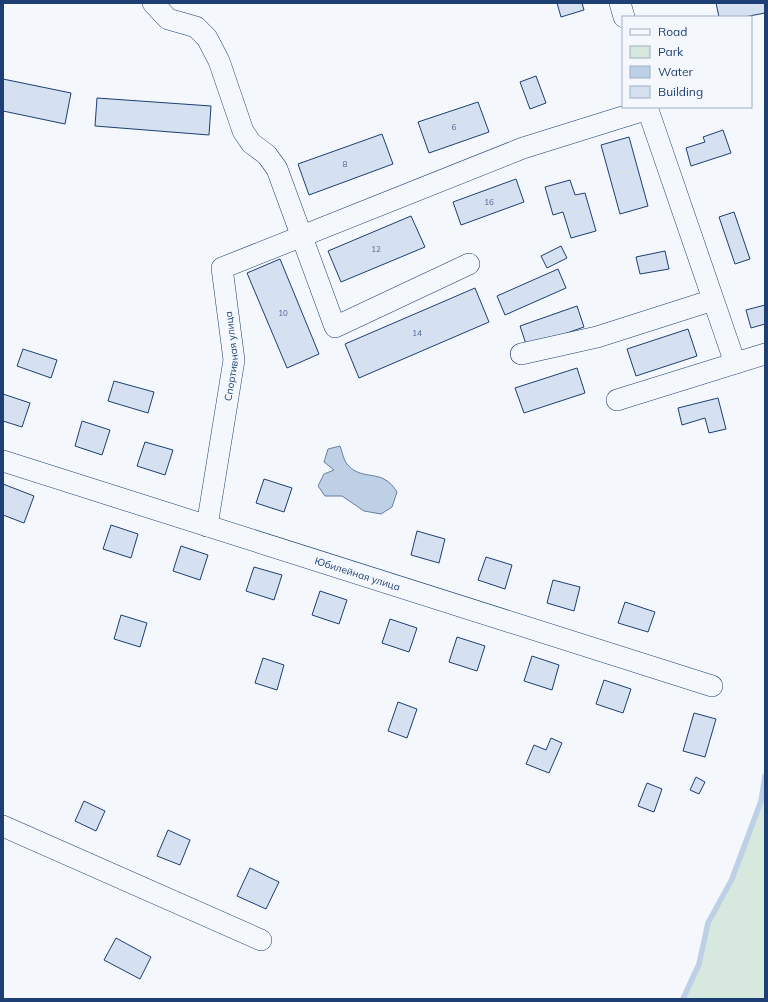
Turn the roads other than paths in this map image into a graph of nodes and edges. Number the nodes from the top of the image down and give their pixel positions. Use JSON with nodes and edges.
{"nodes":[{"id":1,"x":153,"y":3,"type":"edge"},
{"id":2,"x":620,"y":3,"type":"edge"},
{"id":3,"x":624,"y":16,"type":"edge"},
{"id":4,"x":648,"y":108,"type":"edge"},
{"id":5,"x":300,"y":236,"type":"junction"},
{"id":6,"x":468,"y":264,"type":"dead end"},
{"id":7,"x":713,"y":300,"type":"junction"},
{"id":8,"x":521,"y":354,"type":"dead end"},
{"id":9,"x":765,"y":354,"type":"edge"},
{"id":10,"x":735,"y":363,"type":"junction"},
{"id":11,"x":617,"y":400,"type":"dead end"},
{"id":12,"x":3,"y":461,"type":"edge"},
{"id":13,"x":207,"y":526,"type":"junction"},
{"id":14,"x":712,"y":686,"type":"dead end"},
{"id":15,"x":3,"y":826,"type":"edge"},
{"id":16,"x":261,"y":940,"type":"dead end"}],
"edges":[{"from":1,"to":5,"type":"street"},
{"from":2,"to":3,"type":"street"},
{"from":4,"to":5,"type":"street"},
{"from":4,"to":7,"type":"street"},
{"from":5,"to":6,"type":"street"},
{"from":5,"to":13,"type":"street","name":"Спортивная улица"},
{"from":7,"to":8,"type":"street"},
{"from":7,"to":10,"type":"street"},
{"from":9,"to":10,"type":"street"},
{"from":10,"to":11,"type":"street"},
{"from":12,"to":13,"type":"street","name":"Юбилейная улица"},
{"from":13,"to":14,"type":"street","name":"Юбилейная улица"},
{"from":15,"to":16,"type":"street"}]}
